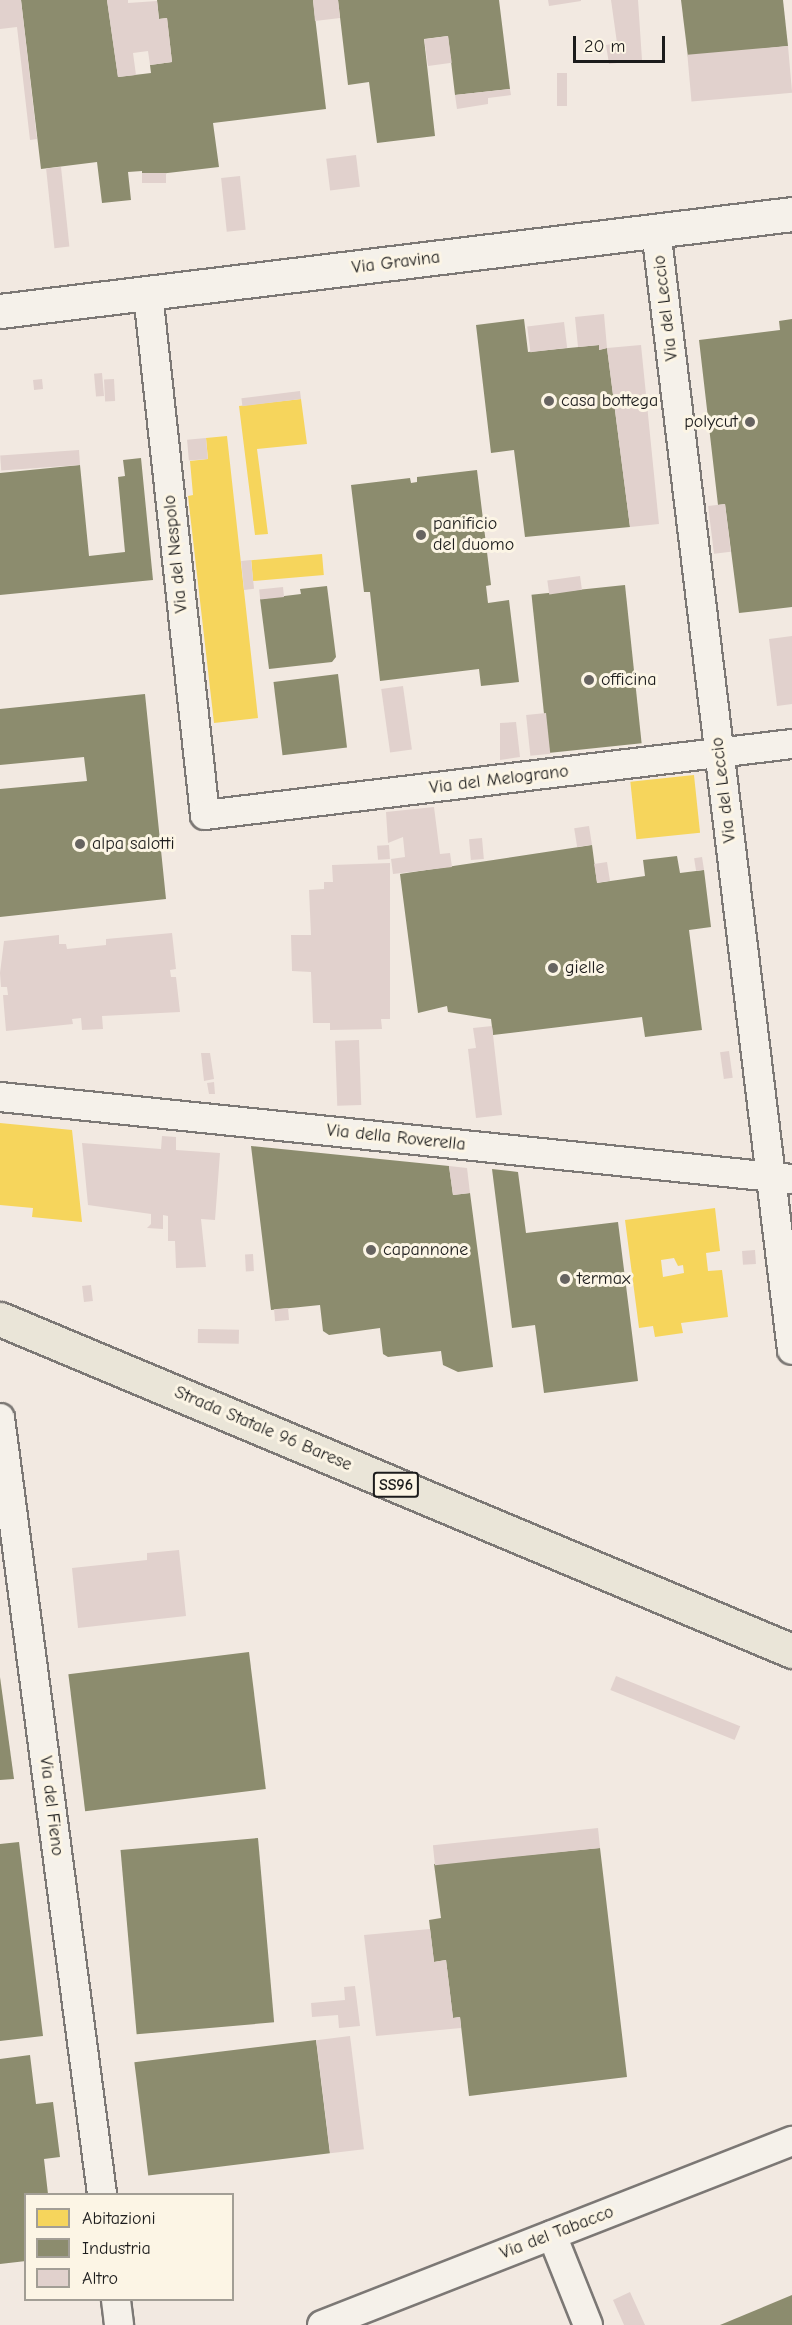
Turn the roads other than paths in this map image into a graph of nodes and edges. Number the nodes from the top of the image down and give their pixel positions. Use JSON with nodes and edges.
{"nodes":[{"id":1,"x":792,"y":214,"type":"edge"},
{"id":2,"x":656,"y":230,"type":"junction"},
{"id":3,"x":148,"y":294,"type":"junction"},
{"id":4,"x":0,"y":311,"type":"edge"},
{"id":5,"x":792,"y":744,"type":"edge"},
{"id":6,"x":720,"y":753,"type":"junction"},
{"id":7,"x":205,"y":815,"type":"joint"},
{"id":8,"x":0,"y":1097,"type":"edge"},
{"id":9,"x":782,"y":1178,"type":"edge"},
{"id":10,"x":0,"y":1319,"type":"edge"},
{"id":11,"x":792,"y":1350,"type":"edge"},
{"id":12,"x":0,"y":1418,"type":"edge"},
{"id":13,"x":792,"y":1651,"type":"edge"},
{"id":14,"x":792,"y":2141,"type":"edge"},
{"id":15,"x":102,"y":2193,"type":"edge"},
{"id":16,"x":552,"y":2235,"type":"junction"},
{"id":17,"x":116,"y":2301,"type":"edge"},
{"id":18,"x":119,"y":2325,"type":"edge"},
{"id":19,"x":322,"y":2325,"type":"edge"},
{"id":20,"x":588,"y":2325,"type":"edge"}],
"edges":[{"from":1,"to":2,"type":"main road","name":"Via Gravina"},
{"from":2,"to":3,"type":"main road","name":"Via Gravina"},
{"from":2,"to":6,"type":"street","name":"Via del Leccio"},
{"from":3,"to":4,"type":"main road","name":"Via Gravina"},
{"from":3,"to":7,"type":"street","name":"Via del Nespolo"},
{"from":5,"to":6,"type":"street","name":"Via del Melograno"},
{"from":6,"to":7,"type":"street","name":"Via del Melograno"},
{"from":6,"to":9,"type":"street","name":"Via del Leccio"},
{"from":8,"to":9,"type":"street","name":"Via della Roverella"},
{"from":9,"to":11,"type":"street","name":"Via del Leccio"},
{"from":10,"to":13,"type":"main road","name":"Strada Statale 96 Barese","number":"SS96"},
{"from":12,"to":15,"type":"street","name":"Via del Fieno"},
{"from":14,"to":16,"type":"street","name":"Via del Tabacco"},
{"from":16,"to":19,"type":"street","name":"Via del Tabacco"},
{"from":16,"to":20,"type":"street"},
{"from":17,"to":18,"type":"street"}]}
